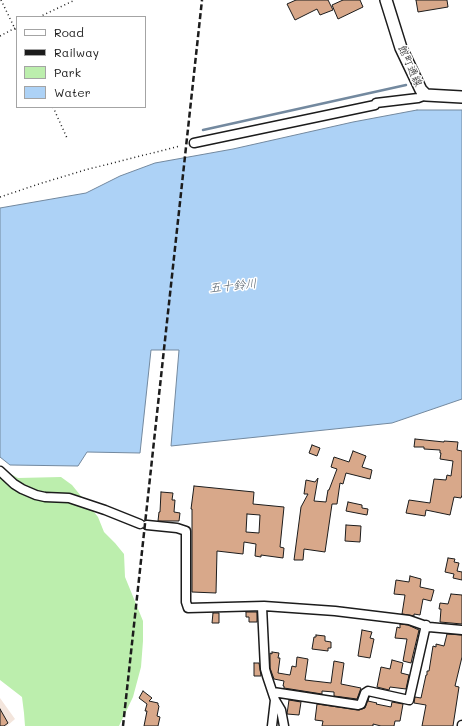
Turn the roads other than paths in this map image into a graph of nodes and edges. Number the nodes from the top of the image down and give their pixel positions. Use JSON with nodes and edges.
{"nodes":[{"id":1,"x":386,"y":0,"type":"edge"},
{"id":2,"x":426,"y":95,"type":"junction"},
{"id":3,"x":462,"y":97,"type":"edge"},
{"id":4,"x":194,"y":144,"type":"dead end"},
{"id":5,"x":0,"y":471,"type":"edge"},
{"id":6,"x":262,"y":607,"type":"junction"},
{"id":7,"x":426,"y":625,"type":"junction"},
{"id":8,"x":462,"y":630,"type":"edge"},
{"id":9,"x":274,"y":696,"type":"junction"},
{"id":10,"x":272,"y":726,"type":"edge"},
{"id":11,"x":284,"y":726,"type":"edge"}],
"edges":[{"from":1,"to":2,"type":"main road","name":"館町通線"},
{"from":2,"to":3,"type":"main road","name":"館町通線"},
{"from":2,"to":4,"type":"street"},
{"from":5,"to":6,"type":"street"},
{"from":6,"to":7,"type":"street"},
{"from":6,"to":9,"type":"street"},
{"from":7,"to":8,"type":"street"},
{"from":7,"to":9,"type":"street"},
{"from":9,"to":10,"type":"street"},
{"from":9,"to":11,"type":"street"}]}
